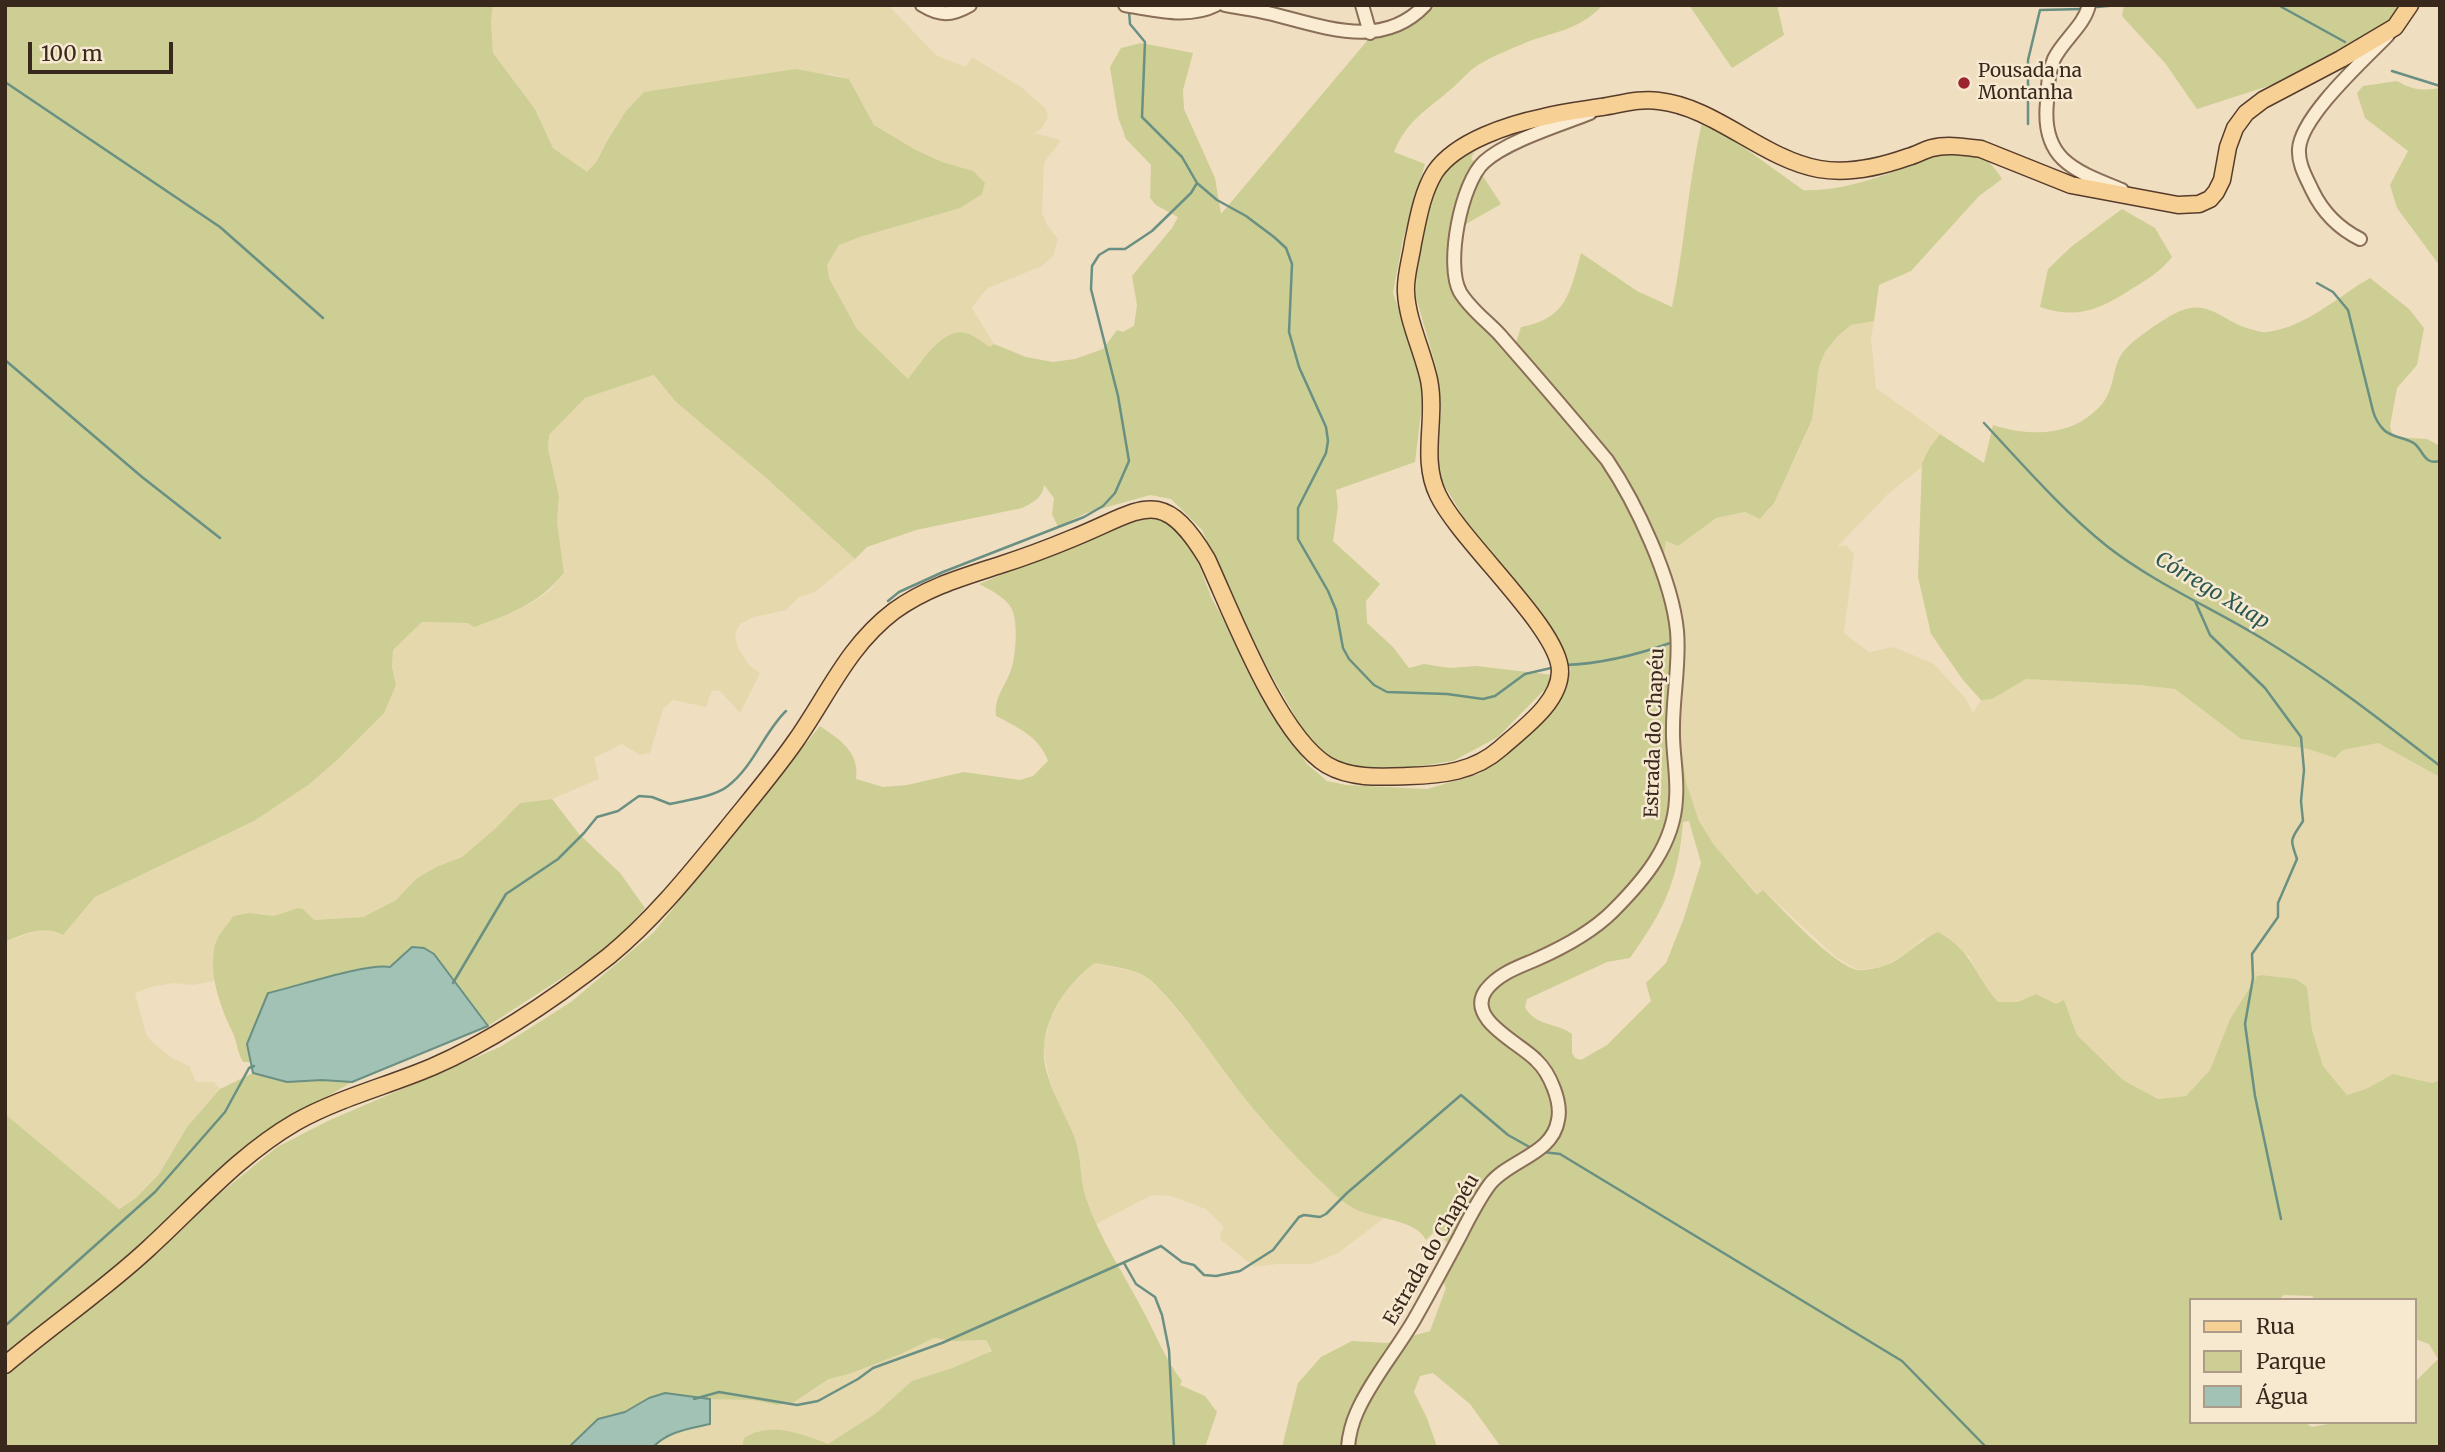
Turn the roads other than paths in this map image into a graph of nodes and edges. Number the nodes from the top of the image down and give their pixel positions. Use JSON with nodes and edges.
{"nodes":[{"id":1,"x":922,"y":5,"type":"edge"},
{"id":2,"x":970,"y":5,"type":"edge"},
{"id":3,"x":1125,"y":5,"type":"edge"},
{"id":4,"x":1216,"y":5,"type":"edge"},
{"id":5,"x":1225,"y":5,"type":"edge"},
{"id":6,"x":1362,"y":5,"type":"edge"},
{"id":7,"x":1425,"y":5,"type":"edge"},
{"id":8,"x":2090,"y":5,"type":"edge"},
{"id":9,"x":2410,"y":5,"type":"edge"},
{"id":10,"x":2395,"y":27,"type":"junction"},
{"id":11,"x":1370,"y":33,"type":"junction"},
{"id":12,"x":1603,"y":107,"type":"junction"},
{"id":13,"x":2149,"y":201,"type":"junction"},
{"id":14,"x":2360,"y":239,"type":"dead end"},
{"id":15,"x":5,"y":1366,"type":"edge"},
{"id":16,"x":1348,"y":1447,"type":"edge"}],
"edges":[{"from":1,"to":2,"type":"street"},
{"from":3,"to":4,"type":"street"},
{"from":5,"to":11,"type":"street"},
{"from":6,"to":11,"type":"street"},
{"from":7,"to":11,"type":"street"},
{"from":8,"to":13,"type":"street"},
{"from":9,"to":10,"type":"main road"},
{"from":10,"to":13,"type":"main road"},
{"from":10,"to":14,"type":"street"},
{"from":12,"to":13,"type":"main road"},
{"from":12,"to":15,"type":"main road"},
{"from":12,"to":16,"type":"street","name":"Estrada do Chapéu"}]}
